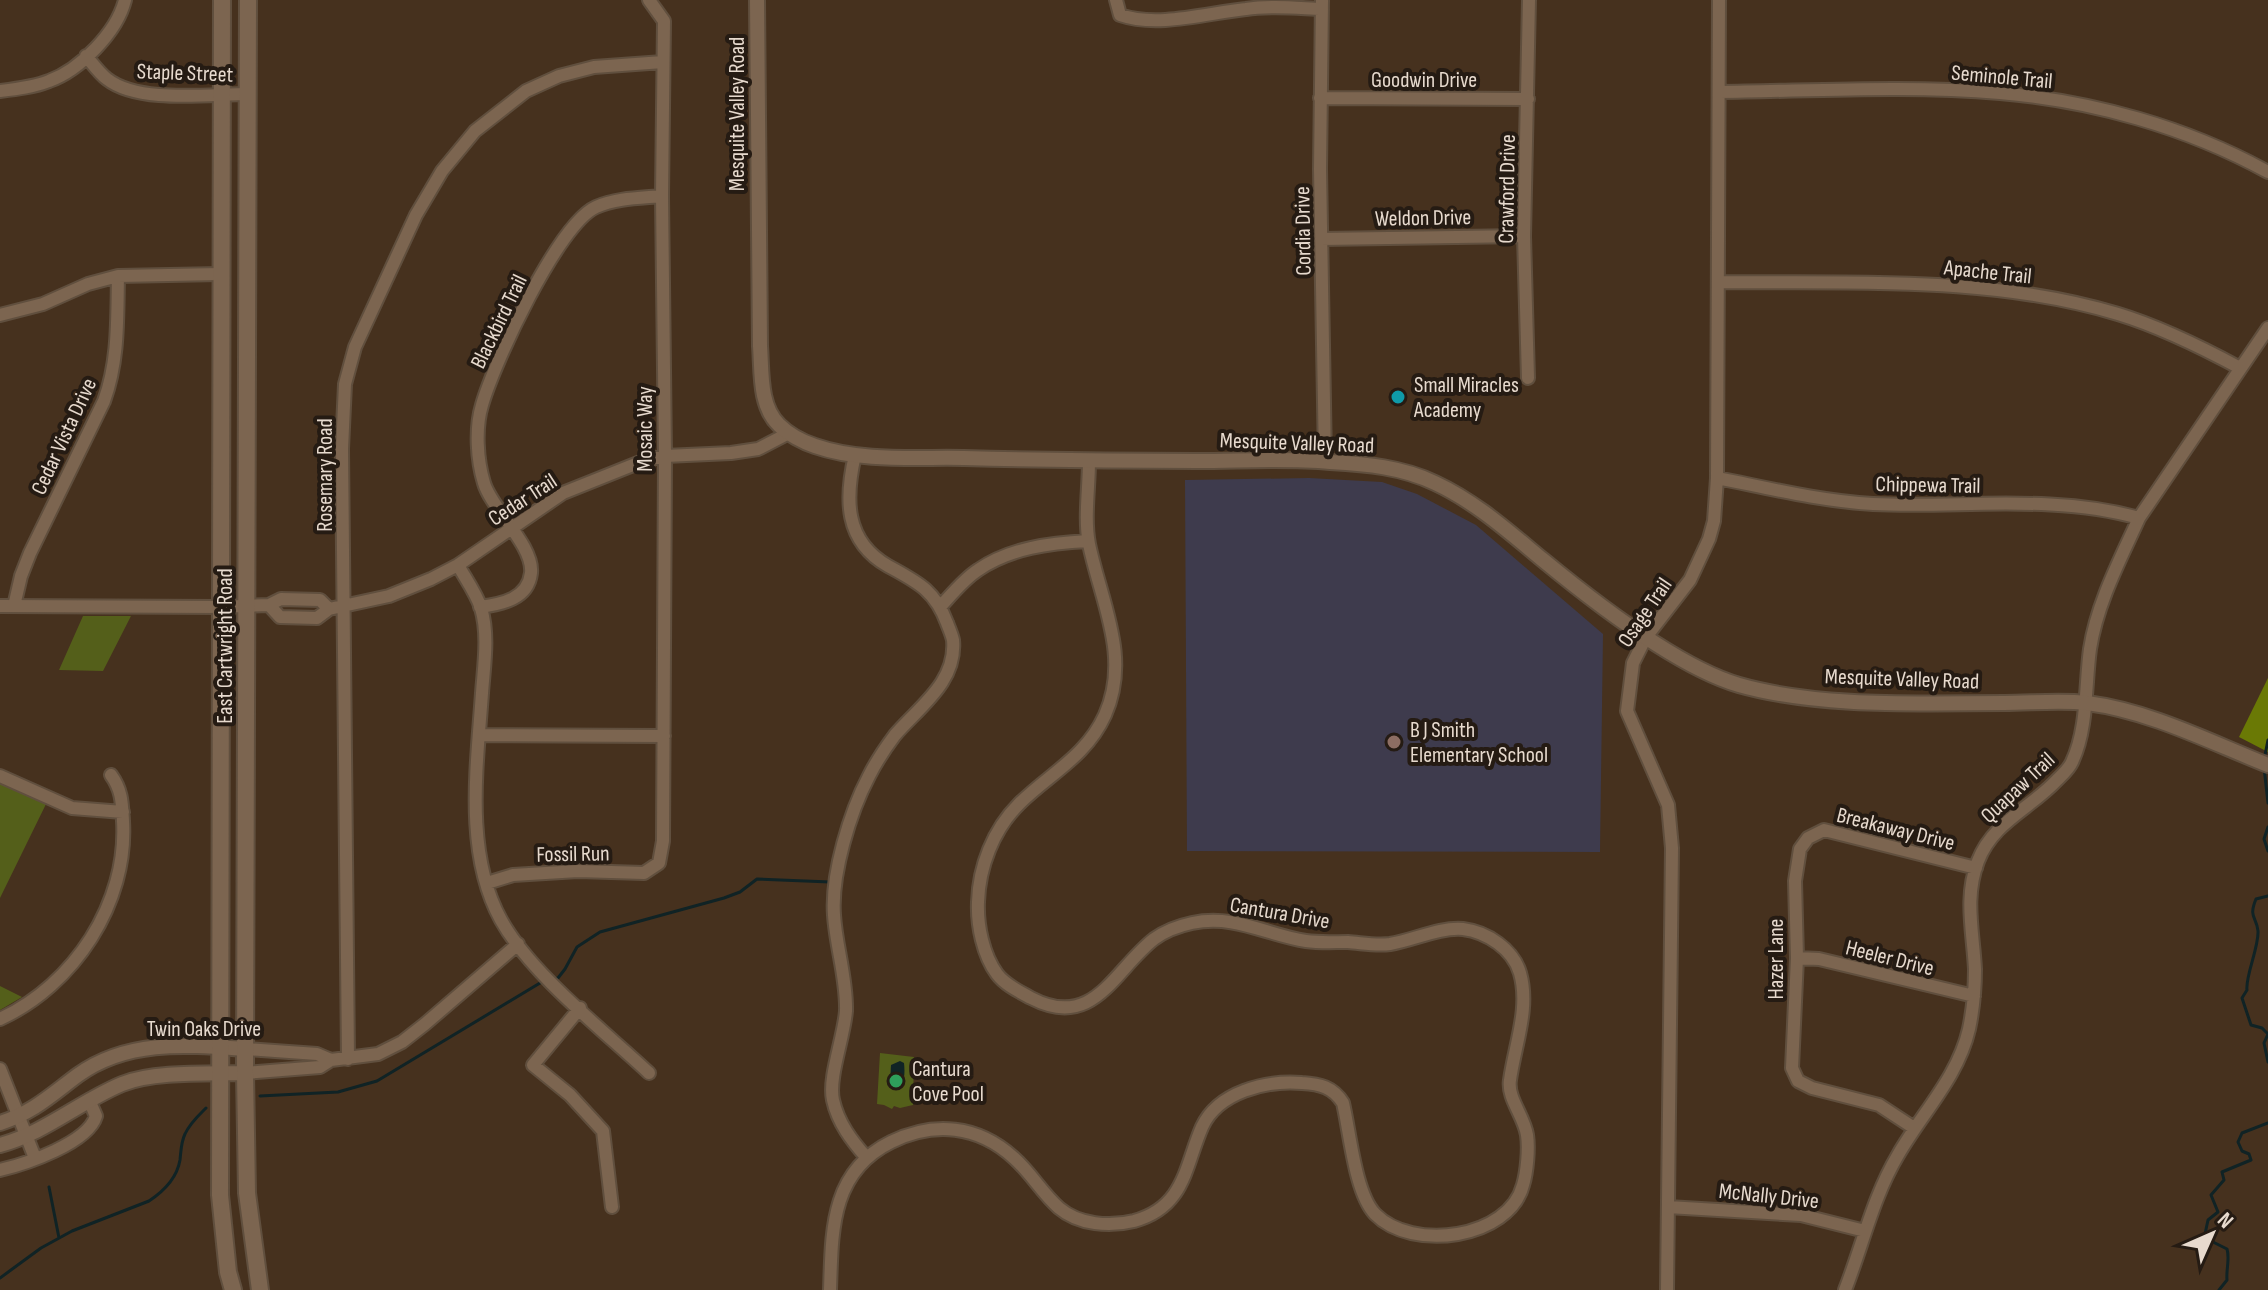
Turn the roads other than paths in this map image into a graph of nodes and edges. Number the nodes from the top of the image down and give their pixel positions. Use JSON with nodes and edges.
{"nodes":[{"id":1,"x":125,"y":0,"type":"edge"},
{"id":2,"x":222,"y":0,"type":"edge"},
{"id":3,"x":248,"y":0,"type":"edge"},
{"id":4,"x":649,"y":0,"type":"edge"},
{"id":5,"x":757,"y":0,"type":"edge"},
{"id":6,"x":1116,"y":0,"type":"edge"},
{"id":7,"x":1529,"y":0,"type":"edge"},
{"id":8,"x":1719,"y":0,"type":"edge"},
{"id":9,"x":1322,"y":4,"type":"edge"},
{"id":10,"x":86,"y":56,"type":"junction"},
{"id":11,"x":663,"y":62,"type":"junction"},
{"id":12,"x":0,"y":91,"type":"edge"},
{"id":13,"x":1719,"y":92,"type":"junction"},
{"id":14,"x":222,"y":94,"type":"junction"},
{"id":15,"x":248,"y":94,"type":"junction"},
{"id":16,"x":1320,"y":98,"type":"junction"},
{"id":17,"x":1528,"y":99,"type":"junction"},
{"id":18,"x":2268,"y":172,"type":"edge"},
{"id":19,"x":662,"y":196,"type":"junction"},
{"id":20,"x":1524,"y":236,"type":"junction"},
{"id":21,"x":1321,"y":239,"type":"junction"},
{"id":22,"x":220,"y":274,"type":"junction"},
{"id":23,"x":118,"y":276,"type":"junction"},
{"id":24,"x":1718,"y":282,"type":"junction"},
{"id":25,"x":0,"y":315,"type":"edge"},
{"id":26,"x":2268,"y":328,"type":"edge"},
{"id":27,"x":2240,"y":368,"type":"junction"},
{"id":28,"x":1528,"y":378,"type":"dead end"},
{"id":29,"x":789,"y":433,"type":"junction"},
{"id":30,"x":855,"y":455,"type":"junction"},
{"id":31,"x":665,"y":456,"type":"junction"},
{"id":32,"x":1089,"y":461,"type":"junction"},
{"id":33,"x":1325,"y":461,"type":"junction"},
{"id":34,"x":1717,"y":478,"type":"junction"},
{"id":35,"x":2139,"y":518,"type":"junction"},
{"id":36,"x":513,"y":528,"type":"junction"},
{"id":37,"x":1088,"y":541,"type":"junction"},
{"id":38,"x":458,"y":565,"type":"junction"},
{"id":39,"x":246,"y":605,"type":"junction"},
{"id":40,"x":0,"y":606,"type":"edge"},
{"id":41,"x":14,"y":606,"type":"junction"},
{"id":42,"x":344,"y":606,"type":"junction"},
{"id":43,"x":941,"y":606,"type":"junction"},
{"id":44,"x":220,"y":607,"type":"junction"},
{"id":45,"x":480,"y":607,"type":"junction"},
{"id":46,"x":1646,"y":637,"type":"junction"},
{"id":47,"x":2084,"y":703,"type":"junction"},
{"id":48,"x":479,"y":735,"type":"junction"},
{"id":49,"x":664,"y":736,"type":"junction"},
{"id":50,"x":2268,"y":765,"type":"edge"},
{"id":51,"x":111,"y":775,"type":"dead end"},
{"id":52,"x":0,"y":776,"type":"edge"},
{"id":53,"x":123,"y":812,"type":"junction"},
{"id":54,"x":1808,"y":838,"type":"joint"},
{"id":55,"x":659,"y":863,"type":"joint"},
{"id":56,"x":1976,"y":868,"type":"junction"},
{"id":57,"x":487,"y":883,"type":"junction"},
{"id":58,"x":518,"y":944,"type":"junction"},
{"id":59,"x":1797,"y":958,"type":"junction"},
{"id":60,"x":1974,"y":996,"type":"junction"},
{"id":61,"x":580,"y":1008,"type":"junction"},
{"id":62,"x":0,"y":1019,"type":"edge"},
{"id":63,"x":221,"y":1047,"type":"junction"},
{"id":64,"x":246,"y":1049,"type":"junction"},
{"id":65,"x":348,"y":1059,"type":"junction"},
{"id":66,"x":331,"y":1060,"type":"junction"},
{"id":67,"x":0,"y":1069,"type":"edge"},
{"id":68,"x":245,"y":1073,"type":"junction"},
{"id":69,"x":649,"y":1073,"type":"dead end"},
{"id":70,"x":221,"y":1074,"type":"junction"},
{"id":71,"x":89,"y":1100,"type":"junction"},
{"id":72,"x":19,"y":1117,"type":"junction"},
{"id":73,"x":0,"y":1123,"type":"edge"},
{"id":74,"x":1914,"y":1128,"type":"junction"},
{"id":75,"x":27,"y":1137,"type":"junction"},
{"id":76,"x":0,"y":1145,"type":"edge"},
{"id":77,"x":866,"y":1157,"type":"junction"},
{"id":78,"x":35,"y":1158,"type":"junction"},
{"id":79,"x":0,"y":1170,"type":"edge"},
{"id":80,"x":612,"y":1207,"type":"dead end"},
{"id":81,"x":1668,"y":1207,"type":"junction"},
{"id":82,"x":1865,"y":1231,"type":"junction"},
{"id":83,"x":233,"y":1290,"type":"edge"},
{"id":84,"x":260,"y":1290,"type":"edge"},
{"id":85,"x":830,"y":1290,"type":"edge"},
{"id":86,"x":1667,"y":1290,"type":"edge"},
{"id":87,"x":1845,"y":1290,"type":"edge"}],
"edges":[{"from":1,"to":10,"type":"street"},
{"from":2,"to":14,"type":"main road","name":"East Cartwright Road"},
{"from":3,"to":15,"type":"main road","name":"East Cartwright Road"},
{"from":4,"to":11,"type":"street","name":"Mosaic Way"},
{"from":5,"to":29,"type":"street","name":"Mesquite Valley Road"},
{"from":6,"to":9,"type":"street"},
{"from":7,"to":17,"type":"street","name":"Crawford Drive"},
{"from":8,"to":13,"type":"street","name":"Osage Trail"},
{"from":9,"to":16,"type":"street","name":"Cordia Drive"},
{"from":10,"to":12,"type":"street"},
{"from":10,"to":14,"type":"street","name":"Staple Street"},
{"from":11,"to":19,"type":"street","name":"Mosaic Way"},
{"from":11,"to":42,"type":"street","name":"Rosemary Road"},
{"from":13,"to":18,"type":"street","name":"Seminole Trail"},
{"from":13,"to":24,"type":"street","name":"Osage Trail"},
{"from":14,"to":15,"type":"street","name":"Staple Street"},
{"from":14,"to":22,"type":"main road","name":"East Cartwright Road"},
{"from":15,"to":39,"type":"main road","name":"East Cartwright Road"},
{"from":16,"to":17,"type":"street","name":"Goodwin Drive"},
{"from":16,"to":21,"type":"street","name":"Cordia Drive"},
{"from":17,"to":20,"type":"street","name":"Crawford Drive"},
{"from":19,"to":31,"type":"street","name":"Mosaic Way"},
{"from":19,"to":36,"type":"street","name":"Blackbird Trail"},
{"from":20,"to":21,"type":"street","name":"Weldon Drive"},
{"from":20,"to":28,"type":"street","name":"Crawford Drive"},
{"from":21,"to":33,"type":"street","name":"Cordia Drive"},
{"from":22,"to":23,"type":"street"},
{"from":22,"to":44,"type":"main road","name":"East Cartwright Road"},
{"from":23,"to":25,"type":"street"},
{"from":23,"to":41,"type":"street","name":"Cedar Vista Drive"},
{"from":24,"to":27,"type":"street","name":"Apache Trail"},
{"from":24,"to":34,"type":"street","name":"Osage Trail"},
{"from":26,"to":27,"type":"street","name":"Quapaw Trail"},
{"from":27,"to":35,"type":"street","name":"Quapaw Trail"},
{"from":29,"to":30,"type":"street","name":"Mesquite Valley Road"},
{"from":29,"to":31,"type":"street","name":"Cedar Trail"},
{"from":30,"to":32,"type":"street","name":"Mesquite Valley Road"},
{"from":30,"to":43,"type":"street"},
{"from":31,"to":36,"type":"street","name":"Cedar Trail"},
{"from":31,"to":49,"type":"street","name":"Mosaic Way"},
{"from":32,"to":33,"type":"street","name":"Mesquite Valley Road"},
{"from":32,"to":37,"type":"street","name":"Cantura Drive"},
{"from":33,"to":46,"type":"street","name":"Mesquite Valley Road"},
{"from":34,"to":35,"type":"street","name":"Chippewa Trail"},
{"from":34,"to":46,"type":"street","name":"Osage Trail"},
{"from":35,"to":47,"type":"street","name":"Quapaw Trail"},
{"from":36,"to":38,"type":"street","name":"Cedar Trail"},
{"from":36,"to":45,"type":"street","name":"Blackbird Trail"},
{"from":37,"to":43,"type":"street"},
{"from":37,"to":77,"type":"street","name":"Cantura Drive"},
{"from":38,"to":42,"type":"street","name":"Cedar Trail"},
{"from":38,"to":45,"type":"street"},
{"from":39,"to":42,"type":"street","name":"Cedar Trail"},
{"from":39,"to":44,"type":"street","name":"Cedar Trail"},
{"from":39,"to":64,"type":"main road","name":"East Cartwright Road"},
{"from":40,"to":41,"type":"street","name":"Cedar Trail"},
{"from":41,"to":44,"type":"street","name":"Cedar Trail"},
{"from":42,"to":65,"type":"street","name":"Rosemary Road"},
{"from":43,"to":77,"type":"street"},
{"from":44,"to":63,"type":"main road","name":"East Cartwright Road"},
{"from":45,"to":48,"type":"street"},
{"from":46,"to":47,"type":"street","name":"Mesquite Valley Road"},
{"from":46,"to":81,"type":"street","name":"Osage Trail"},
{"from":47,"to":50,"type":"street","name":"Mesquite Valley Road"},
{"from":47,"to":56,"type":"street","name":"Quapaw Trail"},
{"from":48,"to":49,"type":"street"},
{"from":48,"to":57,"type":"street"},
{"from":49,"to":55,"type":"street","name":"Mosaic Way"},
{"from":51,"to":53,"type":"street"},
{"from":52,"to":53,"type":"street"},
{"from":53,"to":62,"type":"street"},
{"from":54,"to":56,"type":"street","name":"Breakaway Drive"},
{"from":54,"to":59,"type":"street","name":"Hazer Lane"},
{"from":55,"to":57,"type":"street","name":"Fossil Run"},
{"from":56,"to":60,"type":"street","name":"Quapaw Trail"},
{"from":57,"to":58,"type":"street"},
{"from":58,"to":61,"type":"street"},
{"from":58,"to":65,"type":"street","name":"Twin Oaks Drive"},
{"from":59,"to":60,"type":"street","name":"Heeler Drive"},
{"from":59,"to":74,"type":"street","name":"Hazer Lane"},
{"from":60,"to":74,"type":"street","name":"Quapaw Trail"},
{"from":61,"to":69,"type":"street"},
{"from":61,"to":80,"type":"street"},
{"from":63,"to":64,"type":"street","name":"Twin Oaks Drive"},
{"from":63,"to":70,"type":"main road","name":"East Cartwright Road"},
{"from":63,"to":72,"type":"street","name":"Twin Oaks Drive"},
{"from":64,"to":66,"type":"street","name":"Twin Oaks Drive"},
{"from":64,"to":68,"type":"main road","name":"East Cartwright Road"},
{"from":65,"to":66,"type":"street","name":"Twin Oaks Drive"},
{"from":66,"to":68,"type":"street","name":"Twin Oaks Drive"},
{"from":67,"to":72,"type":"street"},
{"from":68,"to":70,"type":"street","name":"Twin Oaks Drive"},
{"from":68,"to":84,"type":"main road","name":"East Cartwright Road"},
{"from":70,"to":71,"type":"street","name":"Twin Oaks Drive"},
{"from":70,"to":83,"type":"main road","name":"East Cartwright Road"},
{"from":71,"to":75,"type":"street","name":"Twin Oaks Drive"},
{"from":71,"to":78,"type":"street"},
{"from":72,"to":73,"type":"street","name":"Twin Oaks Drive"},
{"from":72,"to":75,"type":"street"},
{"from":74,"to":82,"type":"street","name":"Quapaw Trail"},
{"from":75,"to":76,"type":"street","name":"Twin Oaks Drive"},
{"from":75,"to":78,"type":"street"},
{"from":77,"to":85,"type":"street","name":"Cantura Drive"},
{"from":78,"to":79,"type":"street"},
{"from":81,"to":82,"type":"street","name":"McNally Drive"},
{"from":81,"to":86,"type":"street","name":"Osage Trail"},
{"from":82,"to":87,"type":"street","name":"Quapaw Trail"}]}
